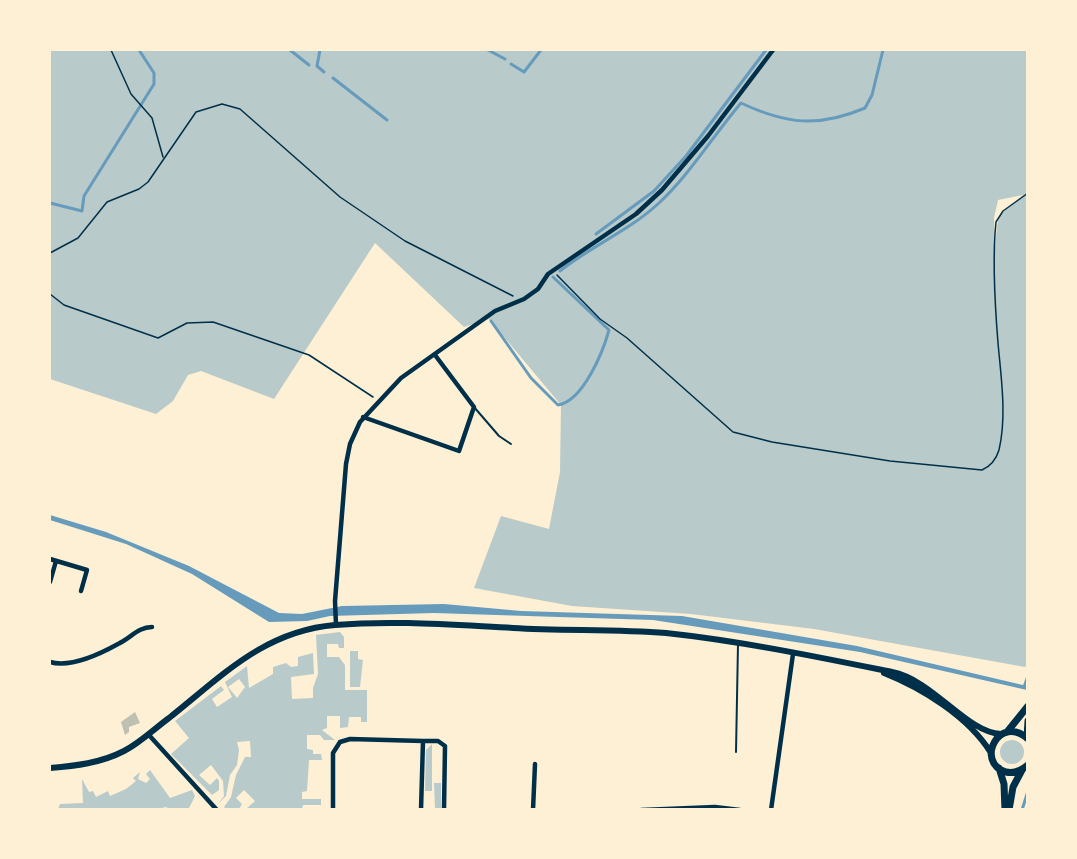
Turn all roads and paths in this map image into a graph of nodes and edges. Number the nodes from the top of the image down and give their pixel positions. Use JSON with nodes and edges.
{"nodes":[{"id":1,"x":111,"y":50,"type":"edge"},
{"id":2,"x":773,"y":50,"type":"edge"},
{"id":3,"x":164,"y":158,"type":"junction"},
{"id":4,"x":1028,"y":193,"type":"edge"},
{"id":5,"x":50,"y":253,"type":"edge"},
{"id":6,"x":553,"y":270,"type":"junction"},
{"id":7,"x":50,"y":294,"type":"edge"},
{"id":8,"x":509,"y":295,"type":"dead end"},
{"id":9,"x":435,"y":355,"type":"junction"},
{"id":10,"x":377,"y":401,"type":"junction"},
{"id":11,"x":474,"y":407,"type":"junction"},
{"id":12,"x":363,"y":417,"type":"junction"},
{"id":13,"x":511,"y":444,"type":"dead end"},
{"id":14,"x":50,"y":559,"type":"edge"},
{"id":15,"x":56,"y":561,"type":"junction"},
{"id":16,"x":50,"y":582,"type":"edge"},
{"id":17,"x":81,"y":591,"type":"dead end"},
{"id":18,"x":336,"y":622,"type":"junction"},
{"id":19,"x":152,"y":627,"type":"dead end"},
{"id":20,"x":738,"y":644,"type":"junction"},
{"id":21,"x":793,"y":654,"type":"junction"},
{"id":22,"x":50,"y":662,"type":"edge"},
{"id":23,"x":875,"y":669,"type":"junction"},
{"id":24,"x":1028,"y":706,"type":"edge"},
{"id":25,"x":1028,"y":722,"type":"edge"},
{"id":26,"x":1004,"y":733,"type":"junction"},
{"id":27,"x":148,"y":734,"type":"junction"},
{"id":28,"x":1027,"y":738,"type":"edge"},
{"id":29,"x":423,"y":741,"type":"junction"},
{"id":30,"x":736,"y":752,"type":"dead end"},
{"id":31,"x":991,"y":753,"type":"junction"},
{"id":32,"x":535,"y":764,"type":"dead end"},
{"id":33,"x":1026,"y":766,"type":"edge"},
{"id":34,"x":50,"y":768,"type":"edge"},
{"id":35,"x":999,"y":768,"type":"junction"},
{"id":36,"x":217,"y":810,"type":"edge"},
{"id":37,"x":333,"y":810,"type":"edge"},
{"id":38,"x":422,"y":810,"type":"edge"},
{"id":39,"x":444,"y":810,"type":"edge"},
{"id":40,"x":533,"y":810,"type":"edge"},
{"id":41,"x":641,"y":810,"type":"edge"},
{"id":42,"x":740,"y":810,"type":"edge"},
{"id":43,"x":771,"y":810,"type":"edge"},
{"id":44,"x":1007,"y":810,"type":"edge"}],
"edges":[{"from":1,"to":3,"type":"path"},
{"from":2,"to":6,"type":"street"},
{"from":3,"to":5,"type":"path"},
{"from":3,"to":8,"type":"path"},
{"from":4,"to":6,"type":"path"},
{"from":6,"to":9,"type":"street"},
{"from":7,"to":10,"type":"path"},
{"from":9,"to":10,"type":"street"},
{"from":9,"to":11,"type":"street"},
{"from":10,"to":12,"type":"street"},
{"from":11,"to":12,"type":"street"},
{"from":11,"to":13,"type":"lane"},
{"from":12,"to":18,"type":"street"},
{"from":14,"to":15,"type":"street"},
{"from":15,"to":16,"type":"street"},
{"from":15,"to":17,"type":"street"},
{"from":18,"to":20,"type":"street"},
{"from":18,"to":27,"type":"street"},
{"from":19,"to":22,"type":"street"},
{"from":20,"to":21,"type":"street"},
{"from":20,"to":30,"type":"lane"},
{"from":21,"to":23,"type":"street"},
{"from":21,"to":43,"type":"street"},
{"from":23,"to":26,"type":"street"},
{"from":23,"to":31,"type":"street"},
{"from":24,"to":26,"type":"main road"},
{"from":25,"to":28,"type":"main road"},
{"from":26,"to":28,"type":"main road"},
{"from":26,"to":31,"type":"main road"},
{"from":27,"to":34,"type":"street"},
{"from":27,"to":36,"type":"street"},
{"from":29,"to":37,"type":"street"},
{"from":29,"to":38,"type":"street"},
{"from":29,"to":39,"type":"street"},
{"from":31,"to":35,"type":"main road"},
{"from":32,"to":40,"type":"street"},
{"from":33,"to":35,"type":"main road"},
{"from":33,"to":44,"type":"main road"},
{"from":35,"to":44,"type":"main road"},
{"from":41,"to":42,"type":"street"}]}
